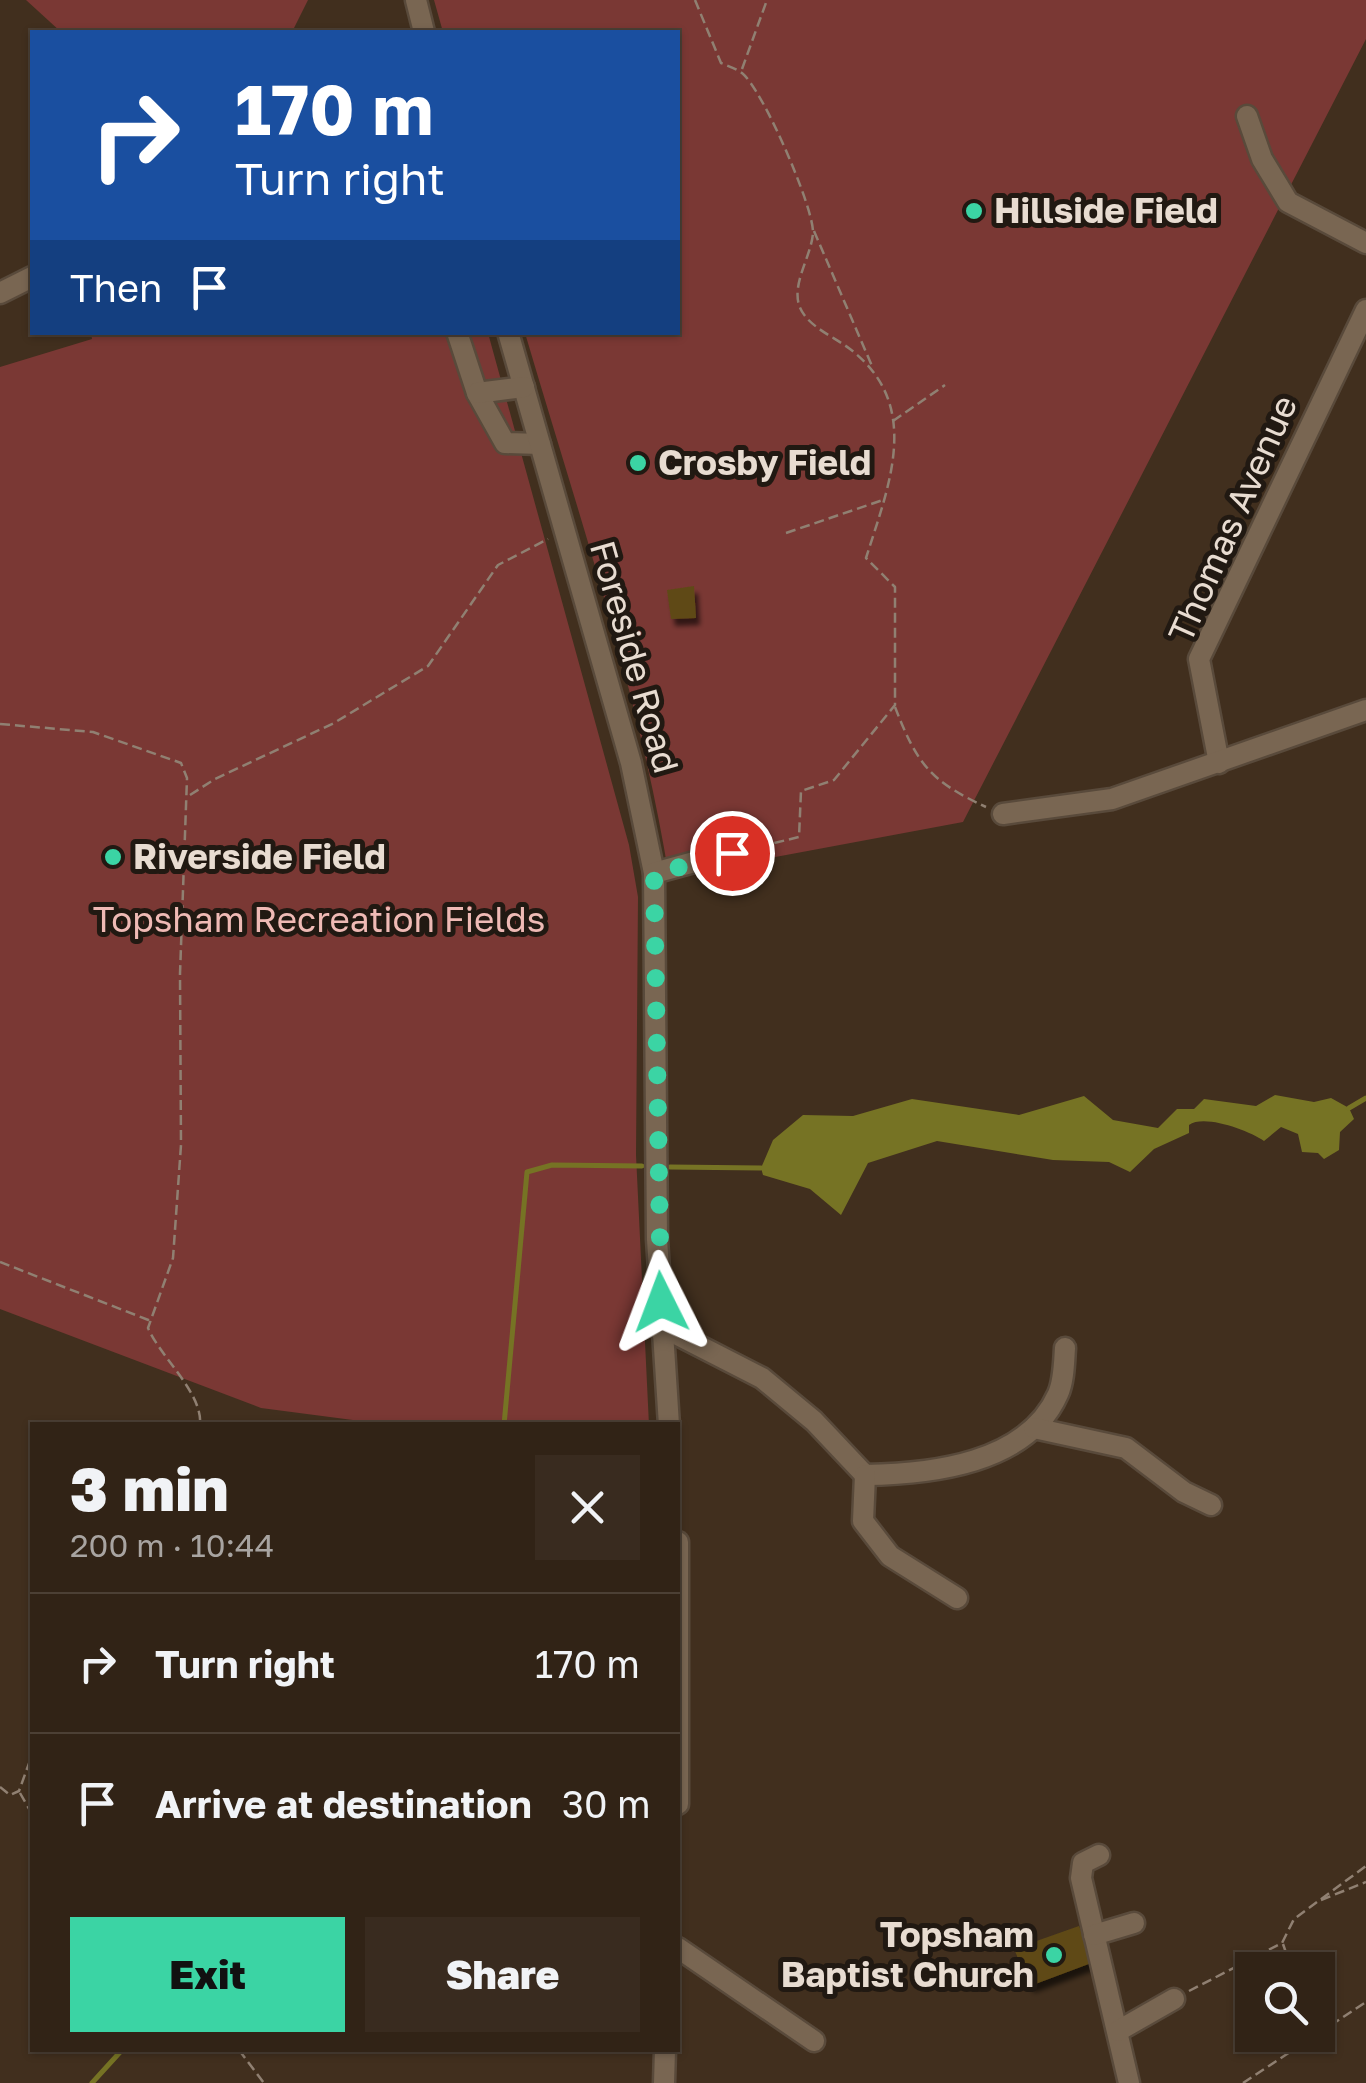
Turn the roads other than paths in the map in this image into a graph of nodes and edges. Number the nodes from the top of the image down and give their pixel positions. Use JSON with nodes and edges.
{"nodes":[{"id":1,"x":416,"y":0,"type":"edge"},
{"id":2,"x":424,"y":30,"type":"edge"},
{"id":3,"x":1247,"y":116,"type":"dead end"},
{"id":4,"x":1366,"y":244,"type":"edge"},
{"id":5,"x":30,"y":279,"type":"edge"},
{"id":6,"x":0,"y":292,"type":"edge"},
{"id":7,"x":1366,"y":310,"type":"edge"},
{"id":8,"x":458,"y":335,"type":"edge"},
{"id":9,"x":509,"y":335,"type":"edge"},
{"id":10,"x":524,"y":388,"type":"junction"},
{"id":11,"x":477,"y":392,"type":"junction"},
{"id":12,"x":540,"y":444,"type":"junction"},
{"id":13,"x":1366,"y":710,"type":"edge"},
{"id":14,"x":1219,"y":763,"type":"junction"},
{"id":15,"x":1002,"y":814,"type":"road end"},
{"id":16,"x":698,"y":861,"type":"road end"},
{"id":17,"x":654,"y":874,"type":"junction"},
{"id":18,"x":662,"y":1333,"type":"junction"},
{"id":19,"x":1065,"y":1348,"type":"dead end"},
{"id":20,"x":670,"y":1422,"type":"edge"},
{"id":21,"x":1034,"y":1428,"type":"junction"},
{"id":22,"x":865,"y":1475,"type":"junction"},
{"id":23,"x":1211,"y":1505,"type":"dead end"},
{"id":24,"x":957,"y":1598,"type":"dead end"},
{"id":25,"x":1099,"y":1855,"type":"dead end"},
{"id":26,"x":1134,"y":1922,"type":"dead end"},
{"id":27,"x":1094,"y":1935,"type":"junction"},
{"id":28,"x":680,"y":1949,"type":"edge"},
{"id":29,"x":1174,"y":1999,"type":"road end"},
{"id":30,"x":1118,"y":2031,"type":"junction"},
{"id":31,"x":814,"y":2041,"type":"dead end"},
{"id":32,"x":666,"y":2052,"type":"edge"},
{"id":33,"x":664,"y":2083,"type":"edge"},
{"id":34,"x":1129,"y":2083,"type":"edge"}],
"edges":[{"from":1,"to":2,"type":"street"},
{"from":3,"to":4,"type":"street"},
{"from":5,"to":6,"type":"street"},
{"from":7,"to":14,"type":"street","name":"Thomas Avenue"},
{"from":8,"to":11,"type":"street"},
{"from":9,"to":10,"type":"street","name":"Foreside Road"},
{"from":10,"to":11,"type":"street"},
{"from":10,"to":12,"type":"street","name":"Foreside Road"},
{"from":11,"to":12,"type":"street"},
{"from":12,"to":17,"type":"street","name":"Foreside Road"},
{"from":13,"to":14,"type":"street"},
{"from":14,"to":15,"type":"street"},
{"from":16,"to":17,"type":"street"},
{"from":17,"to":18,"type":"street","name":"Foreside Road"},
{"from":18,"to":20,"type":"street","name":"Foreside Road"},
{"from":18,"to":22,"type":"street"},
{"from":19,"to":21,"type":"street"},
{"from":21,"to":22,"type":"street"},
{"from":21,"to":23,"type":"street"},
{"from":22,"to":24,"type":"street"},
{"from":25,"to":27,"type":"street"},
{"from":26,"to":27,"type":"street"},
{"from":27,"to":30,"type":"street"},
{"from":28,"to":31,"type":"street"},
{"from":29,"to":30,"type":"street"},
{"from":30,"to":34,"type":"street"},
{"from":32,"to":33,"type":"street"}]}
